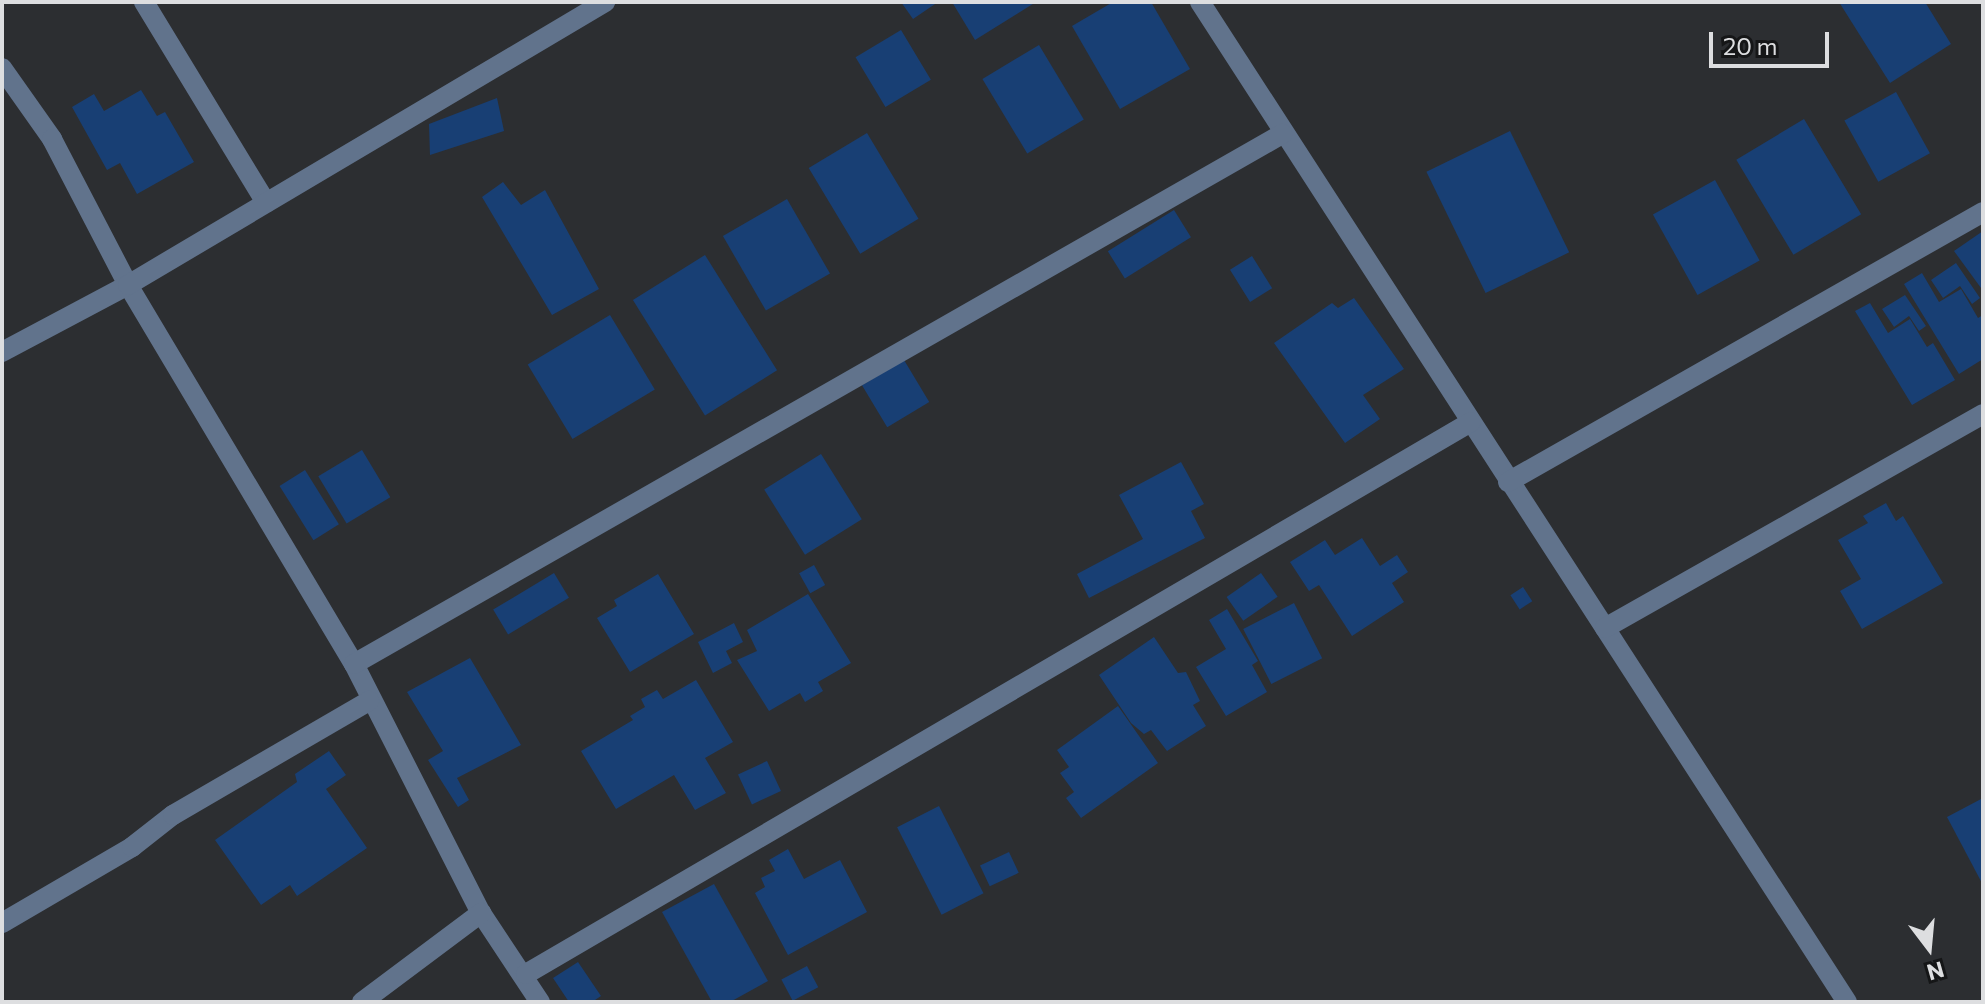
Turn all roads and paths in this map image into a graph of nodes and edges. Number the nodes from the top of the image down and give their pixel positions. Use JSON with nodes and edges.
{"nodes":[{"id":1,"x":144,"y":2,"type":"edge"},
{"id":2,"x":605,"y":2,"type":"edge"},
{"id":3,"x":1200,"y":2,"type":"edge"},
{"id":4,"x":2,"y":68,"type":"edge"},
{"id":5,"x":9,"y":91,"type":"edge"},
{"id":6,"x":1282,"y":134,"type":"junction"},
{"id":7,"x":266,"y":203,"type":"junction"},
{"id":8,"x":1983,"y":212,"type":"edge"},
{"id":9,"x":128,"y":285,"type":"junction"},
{"id":10,"x":2,"y":352,"type":"edge"},
{"id":11,"x":1983,"y":414,"type":"edge"},
{"id":12,"x":1471,"y":422,"type":"junction"},
{"id":13,"x":1508,"y":482,"type":"junction"},
{"id":14,"x":1605,"y":628,"type":"junction"},
{"id":15,"x":354,"y":664,"type":"junction"},
{"id":16,"x":369,"y":701,"type":"junction"},
{"id":17,"x":481,"y":913,"type":"junction"},
{"id":18,"x":2,"y":923,"type":"edge"},
{"id":19,"x":526,"y":974,"type":"junction"},
{"id":20,"x":362,"y":1002,"type":"edge"},
{"id":21,"x":540,"y":1002,"type":"edge"},
{"id":22,"x":1847,"y":1002,"type":"edge"}],
"edges":[{"from":1,"to":7,"type":"street"},
{"from":2,"to":7,"type":"street"},
{"from":3,"to":6,"type":"street"},
{"from":4,"to":5,"type":"street"},
{"from":5,"to":9,"type":"street"},
{"from":6,"to":12,"type":"street"},
{"from":6,"to":15,"type":"street"},
{"from":7,"to":9,"type":"street"},
{"from":8,"to":13,"type":"street"},
{"from":9,"to":10,"type":"street"},
{"from":9,"to":15,"type":"street"},
{"from":11,"to":14,"type":"street"},
{"from":12,"to":13,"type":"street"},
{"from":12,"to":19,"type":"street"},
{"from":13,"to":14,"type":"street"},
{"from":14,"to":22,"type":"street"},
{"from":15,"to":16,"type":"street"},
{"from":16,"to":17,"type":"street"},
{"from":16,"to":18,"type":"street"},
{"from":17,"to":19,"type":"street"},
{"from":17,"to":20,"type":"street"},
{"from":19,"to":21,"type":"street"}]}
